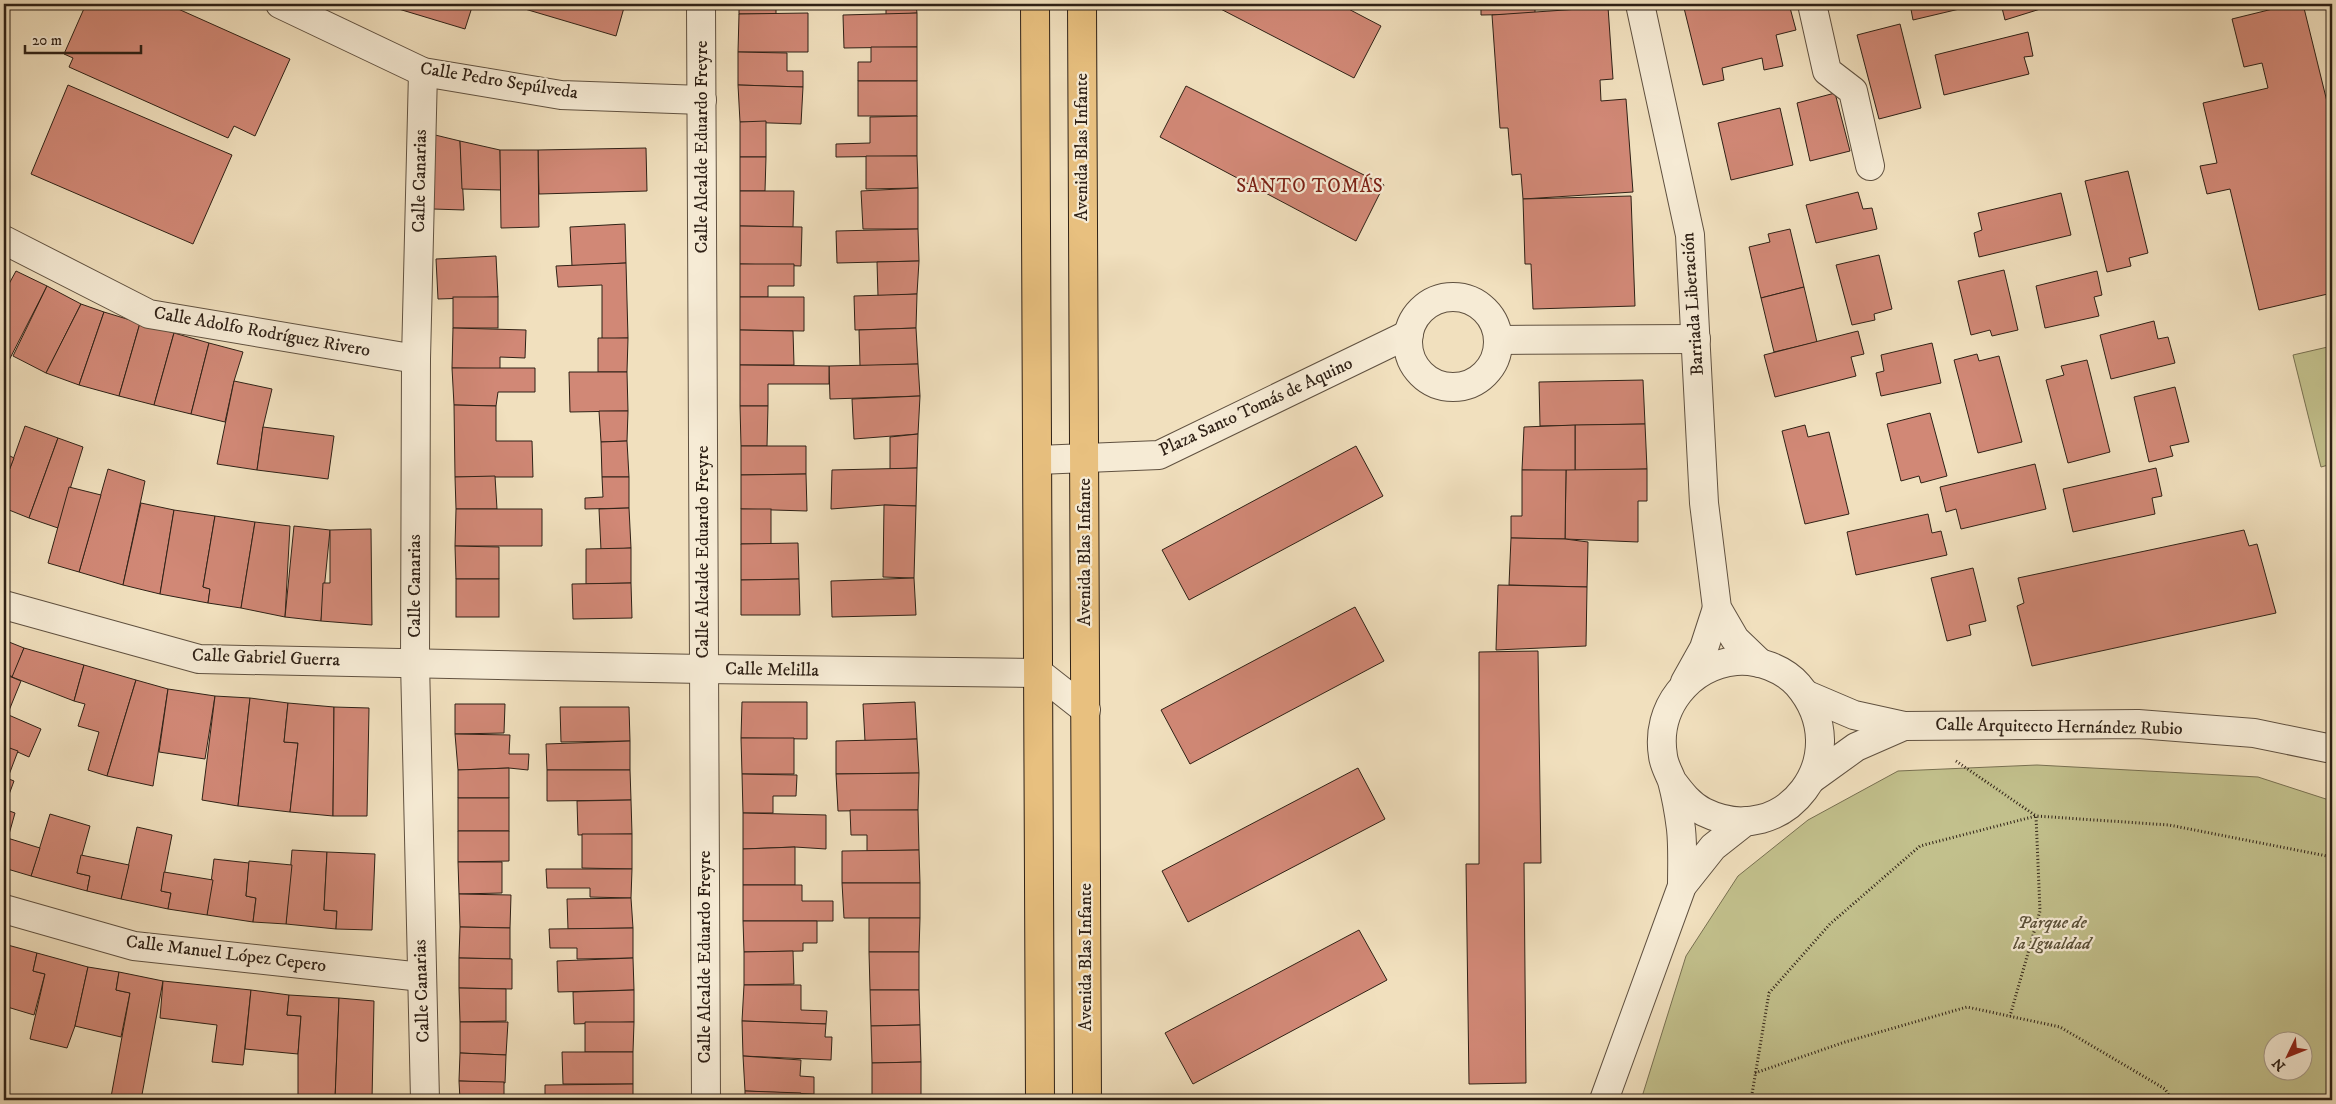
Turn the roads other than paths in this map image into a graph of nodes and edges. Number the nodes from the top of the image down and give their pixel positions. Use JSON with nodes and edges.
{"nodes":[{"id":1,"x":280,"y":4,"type":"edge"},
{"id":2,"x":701,"y":4,"type":"edge"},
{"id":3,"x":1035,"y":4,"type":"edge"},
{"id":4,"x":1082,"y":4,"type":"edge"},
{"id":5,"x":1640,"y":4,"type":"edge"},
{"id":6,"x":1812,"y":4,"type":"edge"},
{"id":7,"x":423,"y":72,"type":"junction"},
{"id":8,"x":702,"y":100,"type":"junction"},
{"id":9,"x":1870,"y":166,"type":"dead end"},
{"id":10,"x":4,"y":240,"type":"edge"},
{"id":11,"x":1409,"y":334,"type":"junction"},
{"id":12,"x":1696,"y":339,"type":"junction"},
{"id":13,"x":1499,"y":340,"type":"junction"},
{"id":14,"x":416,"y":360,"type":"junction"},
{"id":15,"x":1084,"y":459,"type":"junction"},
{"id":16,"x":1038,"y":460,"type":"junction"},
{"id":17,"x":4,"y":604,"type":"edge"},
{"id":18,"x":1716,"y":608,"type":"junction"},
{"id":19,"x":415,"y":662,"type":"junction"},
{"id":20,"x":1760,"y":663,"type":"junction"},
{"id":21,"x":703,"y":669,"type":"junction"},
{"id":22,"x":1039,"y":673,"type":"junction"},
{"id":23,"x":1682,"y":687,"type":"junction"},
{"id":24,"x":1806,"y":695,"type":"junction"},
{"id":25,"x":1086,"y":710,"type":"junction"},
{"id":26,"x":1904,"y":726,"type":"junction"},
{"id":27,"x":2332,"y":749,"type":"edge"},
{"id":28,"x":1813,"y":778,"type":"junction"},
{"id":29,"x":1672,"y":781,"type":"junction"},
{"id":30,"x":1746,"y":822,"type":"junction"},
{"id":31,"x":1682,"y":886,"type":"junction"},
{"id":32,"x":4,"y":909,"type":"edge"},
{"id":33,"x":422,"y":977,"type":"junction"},
{"id":34,"x":425,"y":1100,"type":"edge"},
{"id":35,"x":706,"y":1100,"type":"edge"},
{"id":36,"x":1040,"y":1100,"type":"edge"},
{"id":37,"x":1086,"y":1100,"type":"edge"},
{"id":38,"x":1604,"y":1100,"type":"edge"}],
"edges":[{"from":1,"to":7,"type":"street","name":"Calle Pedro Sepúlveda"},
{"from":2,"to":8,"type":"street","name":"Calle Alcalde Eduardo Freyre"},
{"from":3,"to":16,"type":"main road"},
{"from":4,"to":15,"type":"main road","name":"Avenida Blas Infante"},
{"from":5,"to":12,"type":"street","name":"Barriada Liberación"},
{"from":6,"to":9,"type":"street"},
{"from":7,"to":8,"type":"street","name":"Calle Pedro Sepúlveda"},
{"from":7,"to":14,"type":"street","name":"Calle Canarias"},
{"from":8,"to":21,"type":"street","name":"Calle Alcalde Eduardo Freyre"},
{"from":10,"to":14,"type":"street","name":"Calle Adolfo Rodríguez Rivero"},
{"from":11,"to":13,"type":"street"},
{"from":11,"to":13,"type":"street"},
{"from":11,"to":15,"type":"street","name":"Plaza Santo Tomás de Aquino"},
{"from":12,"to":13,"type":"street"},
{"from":12,"to":18,"type":"street","name":"Barriada Liberación"},
{"from":14,"to":19,"type":"street","name":"Calle Canarias"},
{"from":15,"to":16,"type":"street","name":"Plaza Santo Tomás de Aquino"},
{"from":15,"to":25,"type":"main road","name":"Avenida Blas Infante"},
{"from":16,"to":22,"type":"main road"},
{"from":17,"to":19,"type":"street","name":"Calle Gabriel Guerra"},
{"from":18,"to":20,"type":"street","name":"Barriada Liberación"},
{"from":18,"to":23,"type":"street","name":"Barriada Liberación"},
{"from":19,"to":21,"type":"street","name":"Calle Melilla"},
{"from":19,"to":33,"type":"street","name":"Calle Canarias"},
{"from":20,"to":23,"type":"street"},
{"from":20,"to":24,"type":"street"},
{"from":21,"to":22,"type":"street","name":"Calle Melilla"},
{"from":21,"to":35,"type":"street","name":"Calle Alcalde Eduardo Freyre"},
{"from":22,"to":25,"type":"street"},
{"from":22,"to":36,"type":"main road"},
{"from":23,"to":29,"type":"street"},
{"from":24,"to":26,"type":"street","name":"Calle Arquitecto Hernández Rubio"},
{"from":24,"to":28,"type":"street"},
{"from":25,"to":37,"type":"main road","name":"Avenida Blas Infante"},
{"from":26,"to":27,"type":"street","name":"Calle Arquitecto Hernández Rubio"},
{"from":26,"to":28,"type":"street","name":"Calle Arquitecto Hernández Rubio"},
{"from":28,"to":30,"type":"street"},
{"from":29,"to":30,"type":"street"},
{"from":29,"to":31,"type":"street"},
{"from":30,"to":31,"type":"street"},
{"from":31,"to":38,"type":"street"},
{"from":32,"to":33,"type":"street","name":"Calle Manuel López Cepero"},
{"from":33,"to":34,"type":"street","name":"Calle Canarias"}]}
